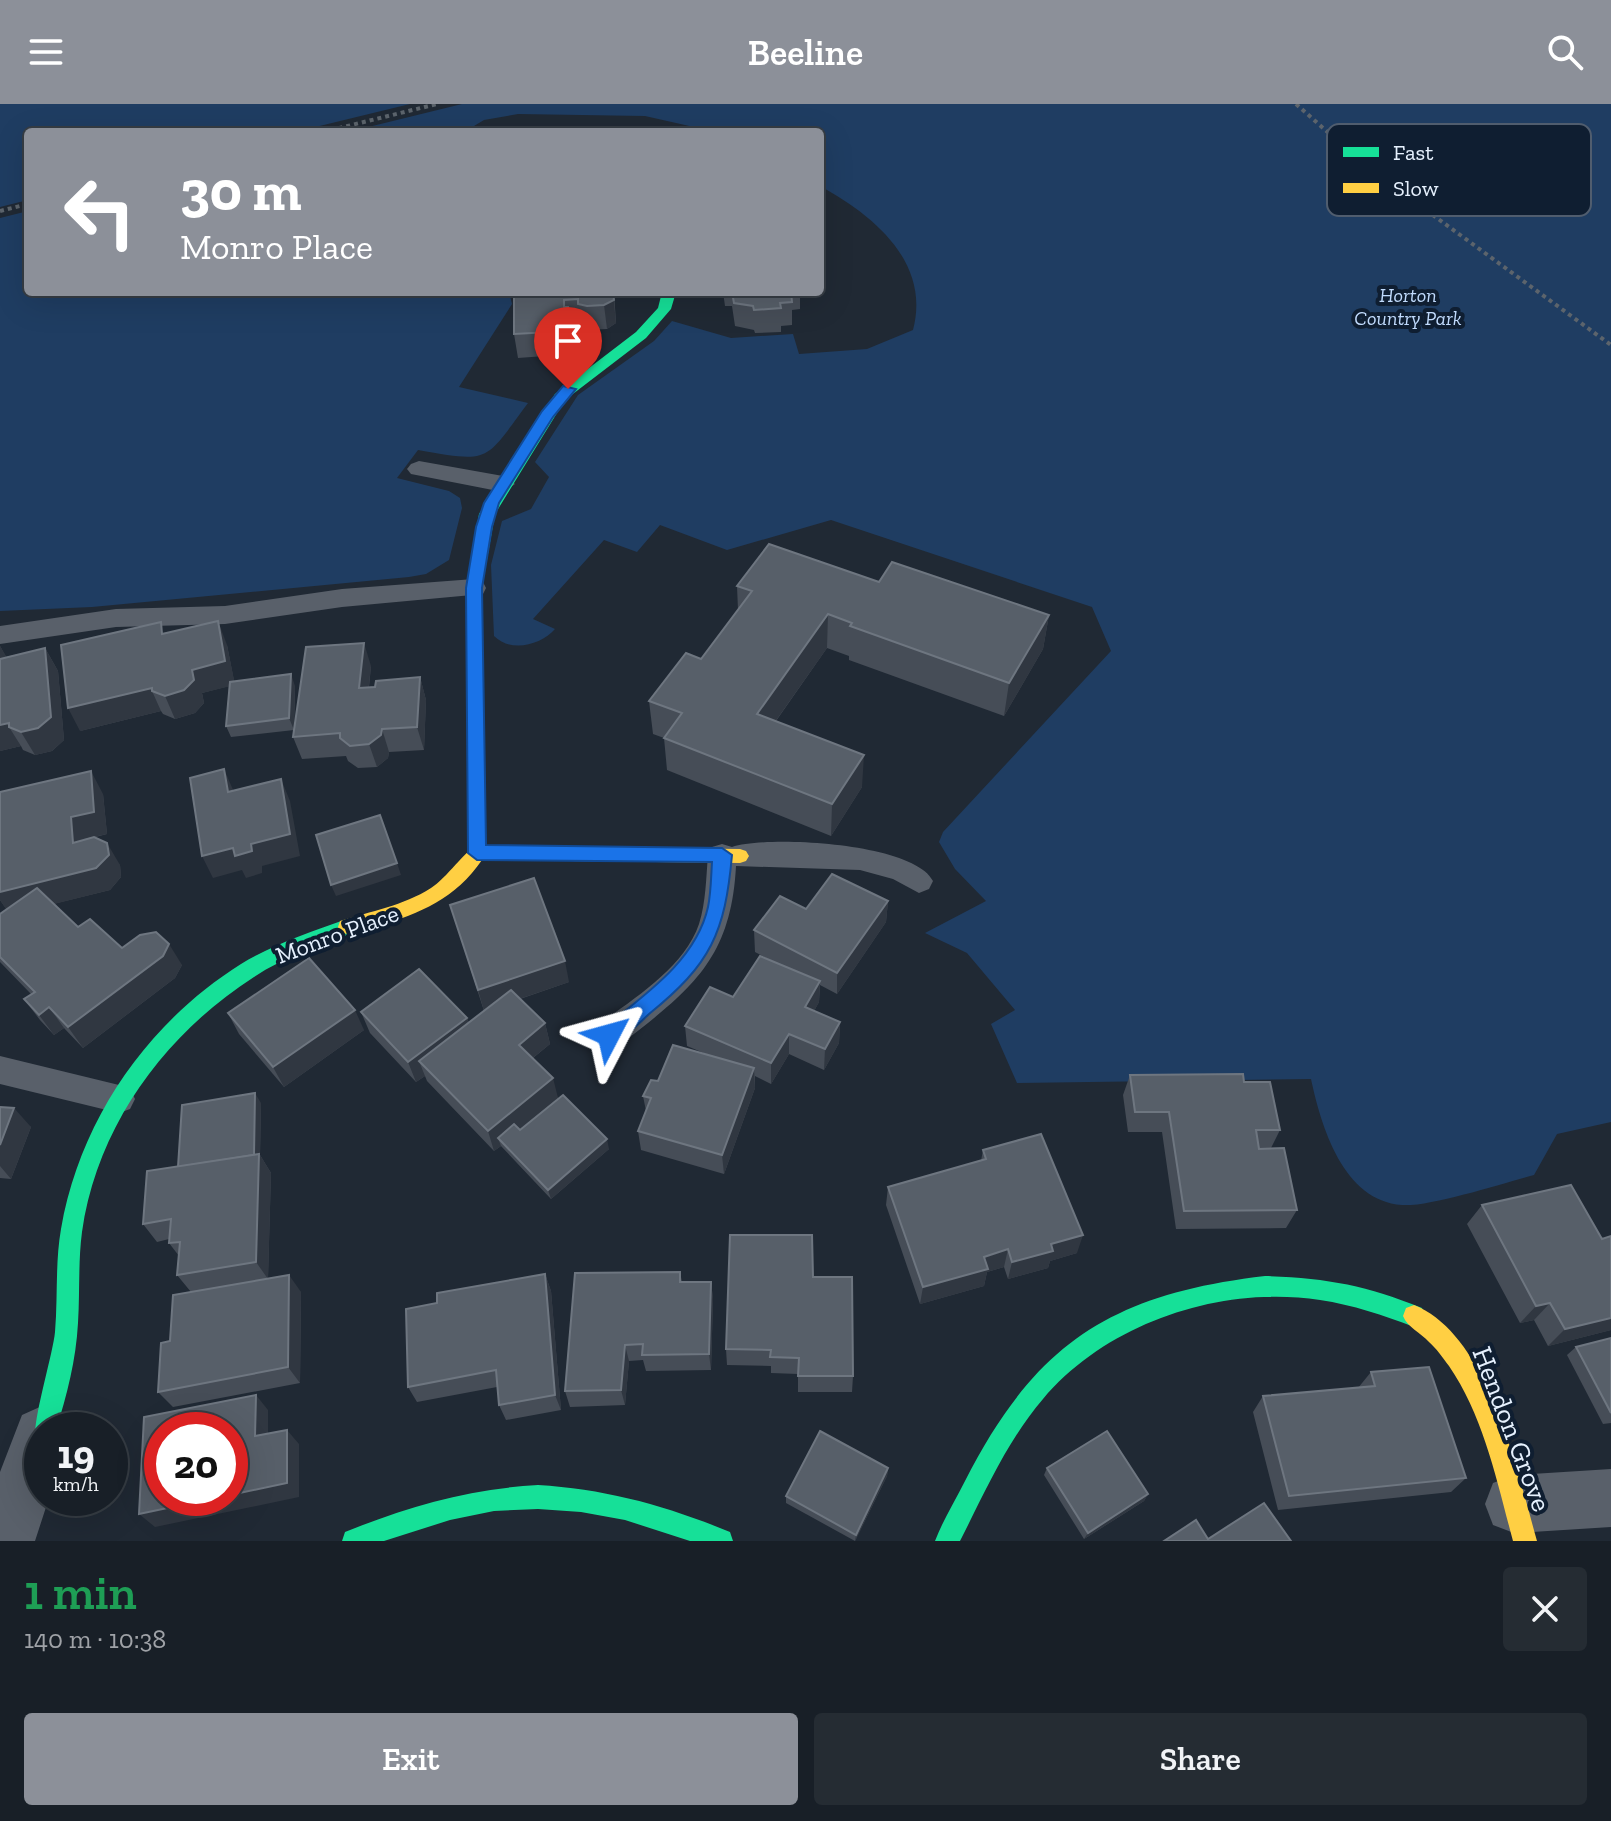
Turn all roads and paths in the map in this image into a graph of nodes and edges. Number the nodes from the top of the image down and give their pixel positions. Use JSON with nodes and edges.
{"nodes":[{"id":1,"x":437,"y":104,"type":"edge"},
{"id":2,"x":1296,"y":104,"type":"edge"},
{"id":3,"x":339,"y":128,"type":"edge"},
{"id":4,"x":1327,"y":132,"type":"edge"},
{"id":5,"x":24,"y":205,"type":"edge"},
{"id":6,"x":0,"y":211,"type":"edge"},
{"id":7,"x":1434,"y":216,"type":"edge"},
{"id":8,"x":668,"y":296,"type":"edge"},
{"id":9,"x":1611,"y":345,"type":"edge"},
{"id":10,"x":419,"y":469,"type":"dead end"},
{"id":11,"x":503,"y":484,"type":"junction"},
{"id":12,"x":474,"y":588,"type":"junction"},
{"id":13,"x":0,"y":635,"type":"edge"},
{"id":14,"x":477,"y":853,"type":"junction"},
{"id":15,"x":731,"y":855,"type":"junction"},
{"id":16,"x":919,"y":881,"type":"dead end"},
{"id":17,"x":609,"y":1035,"type":"dead end"},
{"id":18,"x":0,"y":1070,"type":"edge"},
{"id":19,"x":119,"y":1099,"type":"junction"},
{"id":20,"x":49,"y":1412,"type":"edge"},
{"id":21,"x":24,"y":1486,"type":"edge"},
{"id":22,"x":1611,"y":1498,"type":"edge"},
{"id":23,"x":1520,"y":1522,"type":"edge"},
{"id":24,"x":5,"y":1541,"type":"edge"},
{"id":25,"x":354,"y":1541,"type":"edge"},
{"id":26,"x":721,"y":1541,"type":"edge"},
{"id":27,"x":947,"y":1541,"type":"edge"}],
"edges":[{"from":1,"to":3,"type":"path"},
{"from":2,"to":4,"type":"path"},
{"from":5,"to":6,"type":"path"},
{"from":7,"to":9,"type":"path"},
{"from":8,"to":11,"type":"street"},
{"from":10,"to":11,"type":"lane"},
{"from":11,"to":12,"type":"street"},
{"from":12,"to":13,"type":"lane"},
{"from":12,"to":14,"type":"street"},
{"from":14,"to":15,"type":"street"},
{"from":14,"to":19,"type":"street","name":"Monro Place"},
{"from":15,"to":16,"type":"lane"},
{"from":15,"to":17,"type":"lane"},
{"from":18,"to":19,"type":"lane"},
{"from":19,"to":20,"type":"street","name":"Monro Place"},
{"from":21,"to":24,"type":"street","name":"Monro Place"},
{"from":22,"to":23,"type":"street"},
{"from":23,"to":27,"type":"street","name":"Hendon Grove"},
{"from":25,"to":26,"type":"street"}]}
